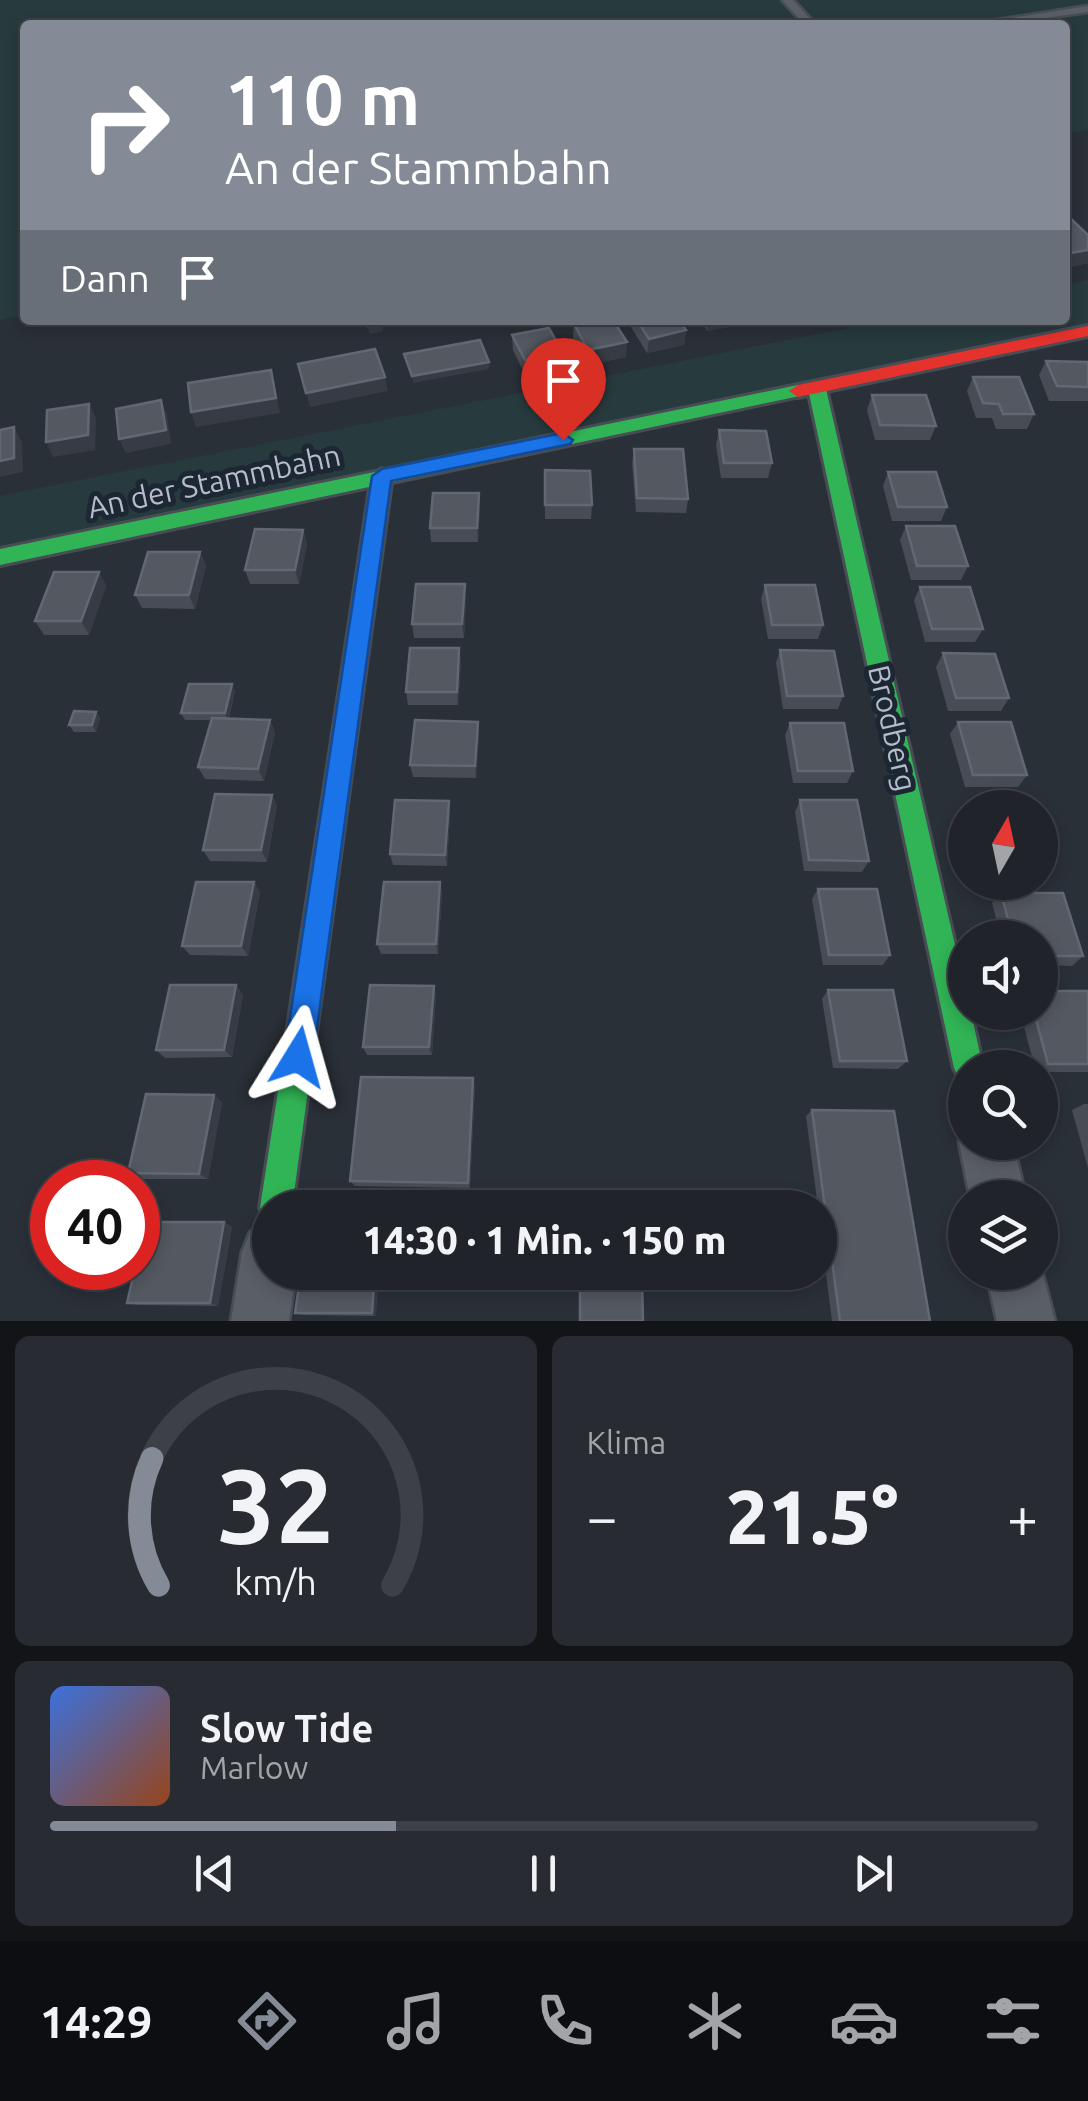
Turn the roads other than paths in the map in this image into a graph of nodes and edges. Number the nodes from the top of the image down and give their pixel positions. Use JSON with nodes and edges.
{"nodes":[{"id":1,"x":787,"y":0,"type":"edge"},
{"id":2,"x":1088,"y":10,"type":"edge"},
{"id":3,"x":806,"y":20,"type":"edge"},
{"id":4,"x":1010,"y":20,"type":"edge"},
{"id":5,"x":1088,"y":332,"type":"edge"},
{"id":6,"x":816,"y":389,"type":"junction"},
{"id":7,"x":382,"y":476,"type":"junction"},
{"id":8,"x":0,"y":557,"type":"edge"},
{"id":9,"x":965,"y":1050,"type":"edge"},
{"id":10,"x":279,"y":1190,"type":"edge"},
{"id":11,"x":264,"y":1290,"type":"edge"},
{"id":12,"x":1019,"y":1290,"type":"edge"},
{"id":13,"x":260,"y":1321,"type":"edge"},
{"id":14,"x":1026,"y":1321,"type":"edge"}],
"edges":[{"from":1,"to":3,"type":"lane"},
{"from":2,"to":4,"type":"lane"},
{"from":5,"to":6,"type":"street","name":"An der Stammbahn"},
{"from":6,"to":7,"type":"street","name":"An der Stammbahn"},
{"from":6,"to":9,"type":"street","name":"Brodberg"},
{"from":7,"to":8,"type":"street","name":"An der Stammbahn"},
{"from":7,"to":10,"type":"street"},
{"from":11,"to":13,"type":"street"},
{"from":12,"to":14,"type":"street"}]}
